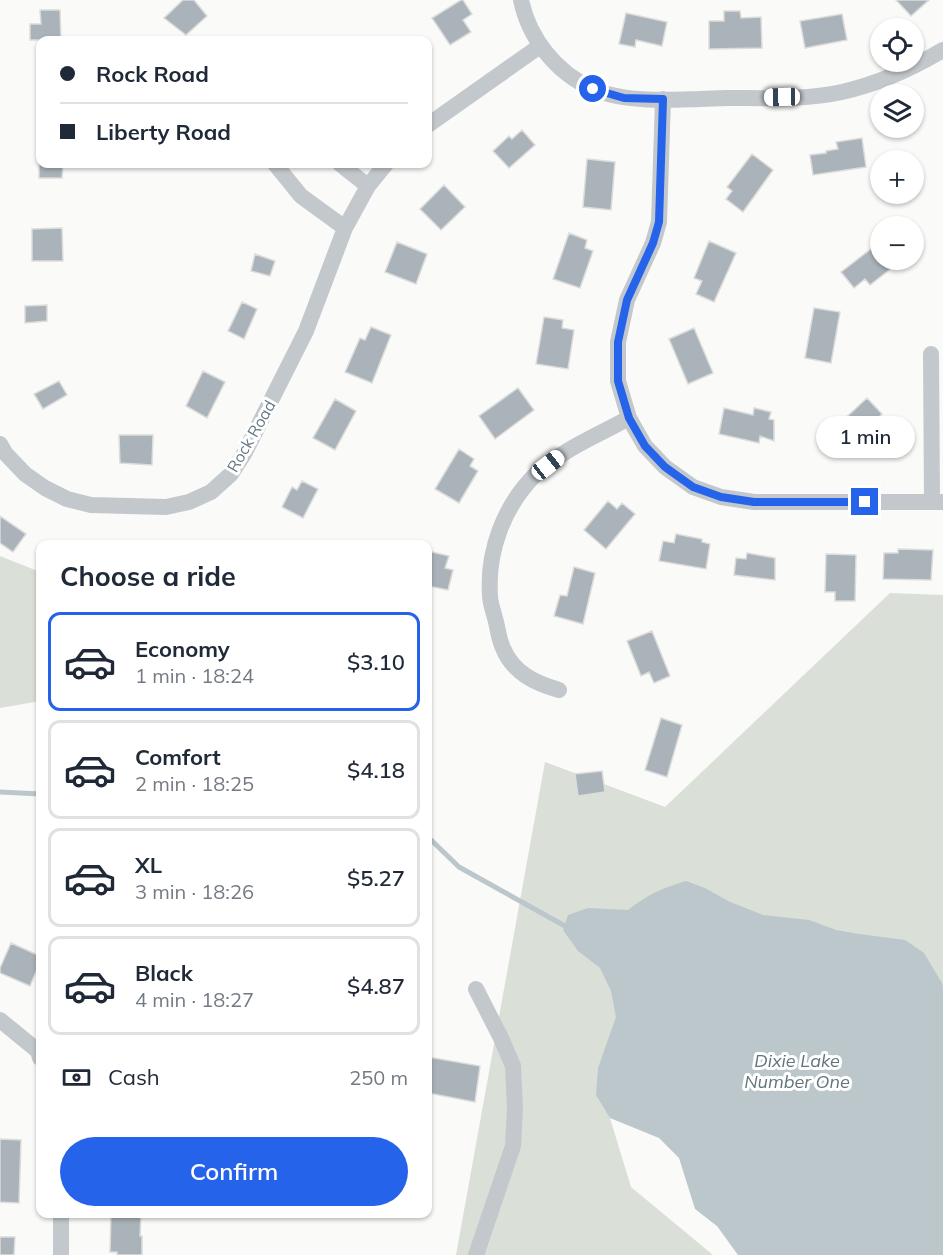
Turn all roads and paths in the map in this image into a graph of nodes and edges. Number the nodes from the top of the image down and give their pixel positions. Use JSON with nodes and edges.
{"nodes":[{"id":1,"x":521,"y":0,"type":"edge"},
{"id":2,"x":540,"y":46,"type":"junction"},
{"id":3,"x":943,"y":50,"type":"edge"},
{"id":4,"x":663,"y":99,"type":"junction"},
{"id":5,"x":432,"y":122,"type":"edge"},
{"id":6,"x":278,"y":168,"type":"edge"},
{"id":7,"x":345,"y":168,"type":"edge"},
{"id":8,"x":383,"y":168,"type":"edge"},
{"id":9,"x":368,"y":186,"type":"junction"},
{"id":10,"x":345,"y":228,"type":"junction"},
{"id":11,"x":931,"y":354,"type":"dead end"},
{"id":12,"x":629,"y":418,"type":"junction"},
{"id":13,"x":0,"y":444,"type":"edge"},
{"id":14,"x":937,"y":502,"type":"edge"},
{"id":15,"x":559,"y":690,"type":"dead end"},
{"id":16,"x":476,"y":989,"type":"dead end"},
{"id":17,"x":0,"y":1020,"type":"edge"},
{"id":18,"x":36,"y":1049,"type":"edge"},
{"id":19,"x":61,"y":1218,"type":"edge"},
{"id":20,"x":60,"y":1255,"type":"edge"},
{"id":21,"x":476,"y":1255,"type":"edge"}],
"edges":[{"from":1,"to":2,"type":"street"},
{"from":2,"to":4,"type":"street"},
{"from":2,"to":5,"type":"street"},
{"from":3,"to":4,"type":"street"},
{"from":4,"to":12,"type":"street"},
{"from":6,"to":10,"type":"street"},
{"from":7,"to":9,"type":"street"},
{"from":8,"to":9,"type":"street","name":"Rock Road"},
{"from":9,"to":10,"type":"street","name":"Rock Road"},
{"from":10,"to":13,"type":"street","name":"Rock Road"},
{"from":11,"to":14,"type":"street"},
{"from":12,"to":14,"type":"street"},
{"from":12,"to":15,"type":"street"},
{"from":16,"to":21,"type":"street"},
{"from":17,"to":18,"type":"street"},
{"from":19,"to":20,"type":"street"}]}
